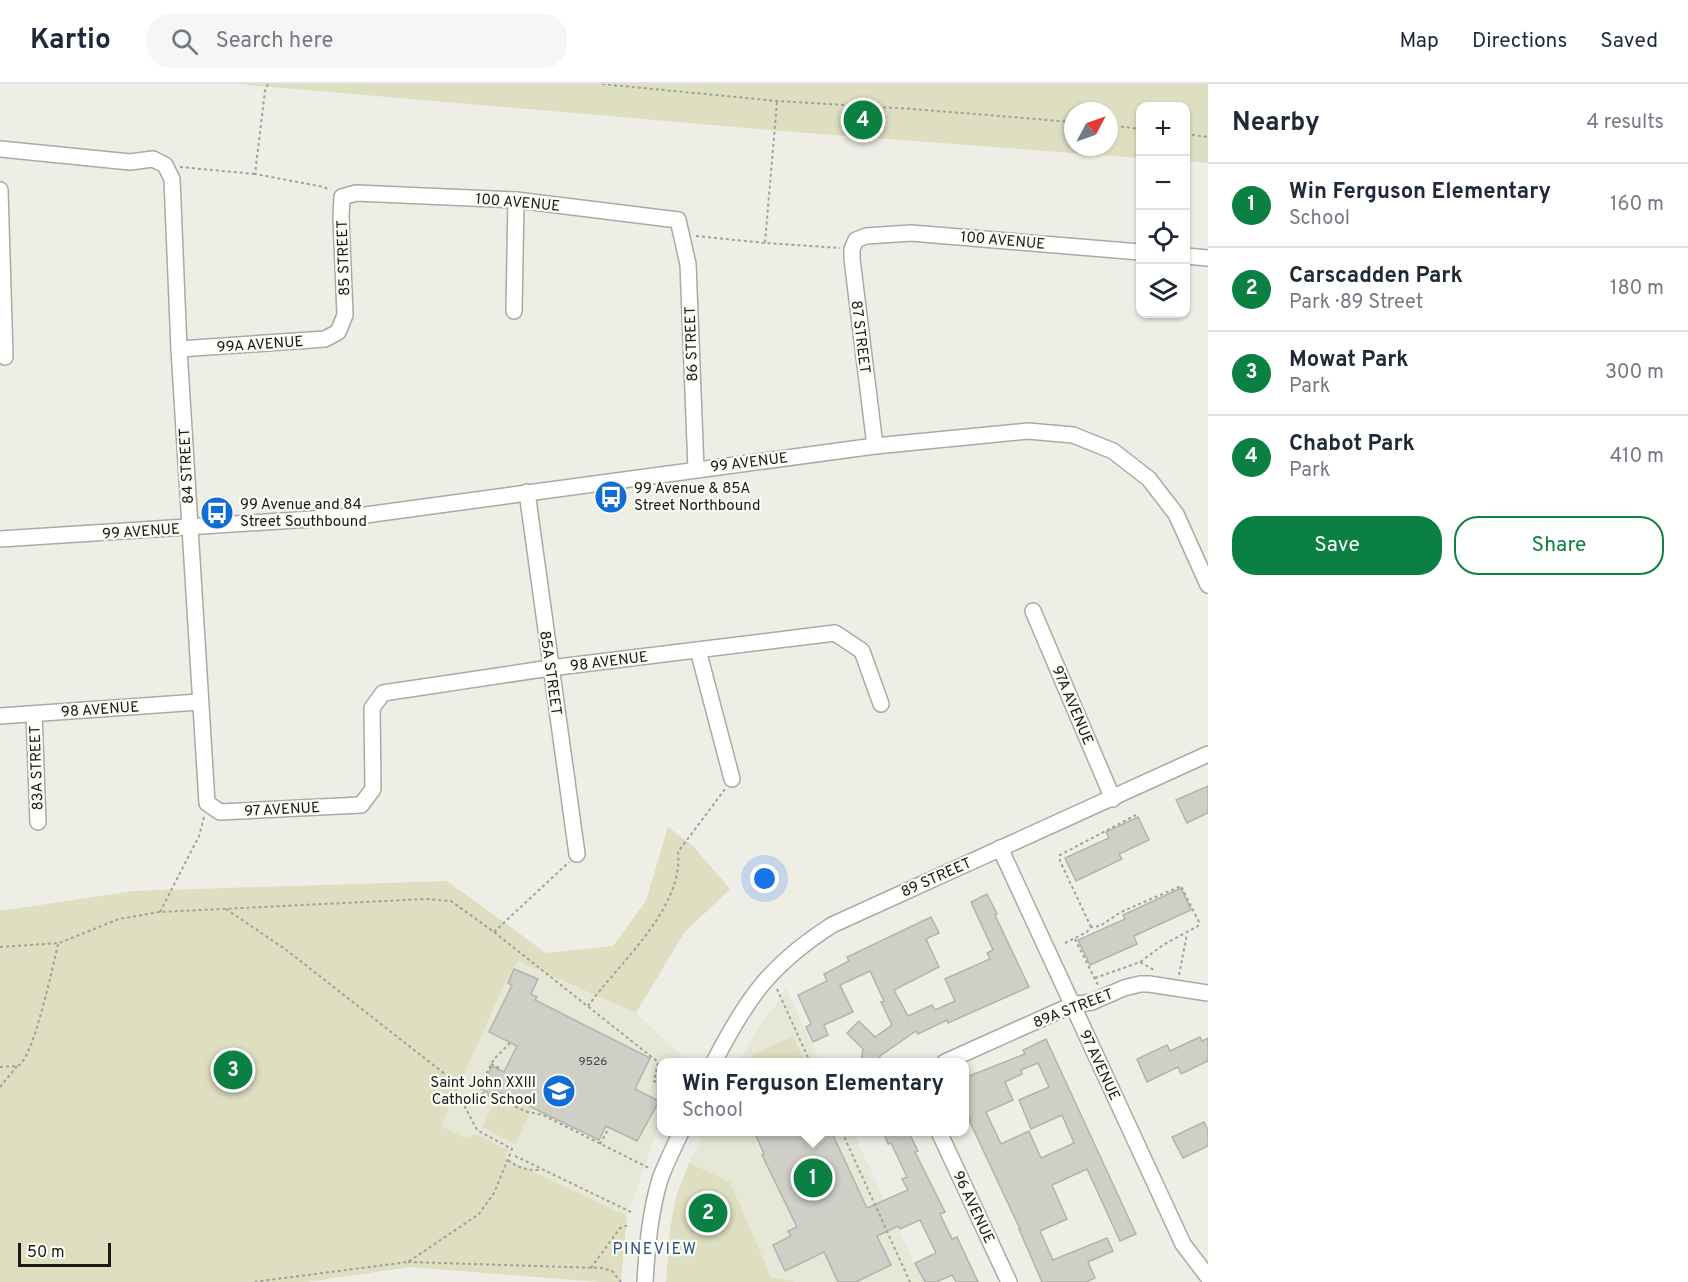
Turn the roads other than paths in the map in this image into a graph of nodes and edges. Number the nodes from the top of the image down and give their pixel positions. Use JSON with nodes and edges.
{"nodes":[{"id":1,"x":0,"y":149,"type":"edge"},
{"id":2,"x":0,"y":190,"type":"edge"},
{"id":3,"x":349,"y":195,"type":"joint"},
{"id":4,"x":516,"y":200,"type":"junction"},
{"id":5,"x":680,"y":227,"type":"joint"},
{"id":6,"x":866,"y":236,"type":"joint"},
{"id":7,"x":1136,"y":252,"type":"edge"},
{"id":8,"x":1190,"y":256,"type":"edge"},
{"id":9,"x":1208,"y":258,"type":"edge"},
{"id":10,"x":514,"y":311,"type":"dead end"},
{"id":11,"x":338,"y":332,"type":"joint"},
{"id":12,"x":179,"y":350,"type":"junction"},
{"id":13,"x":5,"y":357,"type":"dead end"},
{"id":14,"x":875,"y":446,"type":"junction"},
{"id":15,"x":696,"y":469,"type":"junction"},
{"id":16,"x":527,"y":492,"type":"junction"},
{"id":17,"x":190,"y":528,"type":"junction"},
{"id":18,"x":0,"y":539,"type":"edge"},
{"id":19,"x":1206,"y":575,"type":"edge"},
{"id":20,"x":1033,"y":611,"type":"dead end"},
{"id":21,"x":698,"y":650,"type":"junction"},
{"id":22,"x":550,"y":668,"type":"junction"},
{"id":23,"x":200,"y":702,"type":"junction"},
{"id":24,"x":881,"y":704,"type":"dead end"},
{"id":25,"x":34,"y":714,"type":"junction"},
{"id":26,"x":0,"y":716,"type":"edge"},
{"id":27,"x":1208,"y":754,"type":"edge"},
{"id":28,"x":732,"y":779,"type":"road end"},
{"id":29,"x":1113,"y":799,"type":"junction"},
{"id":30,"x":207,"y":803,"type":"joint"},
{"id":31,"x":361,"y":805,"type":"joint"},
{"id":32,"x":38,"y":822,"type":"dead end"},
{"id":33,"x":1000,"y":848,"type":"junction"},
{"id":34,"x":577,"y":854,"type":"road end"},
{"id":35,"x":1208,"y":993,"type":"edge"},
{"id":36,"x":1072,"y":1005,"type":"junction"},
{"id":37,"x":716,"y":1058,"type":"edge"},
{"id":38,"x":954,"y":1058,"type":"edge"},
{"id":39,"x":679,"y":1136,"type":"edge"},
{"id":40,"x":941,"y":1136,"type":"edge"},
{"id":41,"x":1208,"y":1277,"type":"edge"},
{"id":42,"x":645,"y":1282,"type":"edge"},
{"id":43,"x":1010,"y":1282,"type":"edge"}],
"edges":[{"from":1,"to":12,"type":"street","name":"84 STREET"},
{"from":2,"to":13,"type":"street"},
{"from":3,"to":4,"type":"street","name":"100 AVENUE"},
{"from":3,"to":11,"type":"street","name":"85 STREET"},
{"from":4,"to":5,"type":"street","name":"100 AVENUE"},
{"from":4,"to":10,"type":"street"},
{"from":5,"to":15,"type":"street","name":"86 STREET"},
{"from":6,"to":7,"type":"street","name":"100 AVENUE"},
{"from":6,"to":14,"type":"street","name":"87 STREET"},
{"from":8,"to":9,"type":"street"},
{"from":11,"to":12,"type":"street","name":"99A AVENUE"},
{"from":12,"to":17,"type":"street","name":"84 STREET"},
{"from":14,"to":15,"type":"street","name":"99 AVENUE"},
{"from":14,"to":19,"type":"street","name":"99 AVENUE"},
{"from":15,"to":16,"type":"street","name":"99 AVENUE"},
{"from":16,"to":17,"type":"street","name":"99 AVENUE"},
{"from":16,"to":22,"type":"street","name":"85A STREET"},
{"from":17,"to":18,"type":"street","name":"99 AVENUE"},
{"from":17,"to":23,"type":"street","name":"84 STREET"},
{"from":20,"to":29,"type":"street","name":"97A AVENUE"},
{"from":21,"to":22,"type":"street","name":"98 AVENUE"},
{"from":21,"to":24,"type":"street","name":"98 AVENUE"},
{"from":21,"to":28,"type":"street"},
{"from":22,"to":31,"type":"street","name":"98 AVENUE"},
{"from":22,"to":34,"type":"street","name":"85A STREET"},
{"from":23,"to":25,"type":"street","name":"98 AVENUE"},
{"from":23,"to":30,"type":"street","name":"84 STREET"},
{"from":25,"to":26,"type":"street","name":"98 AVENUE"},
{"from":25,"to":32,"type":"street","name":"83A STREET"},
{"from":27,"to":29,"type":"street","name":"89 STREET"},
{"from":29,"to":33,"type":"street","name":"89 STREET"},
{"from":30,"to":31,"type":"street","name":"97 AVENUE"},
{"from":33,"to":36,"type":"street","name":"97 AVENUE"},
{"from":33,"to":37,"type":"street","name":"89 STREET"},
{"from":35,"to":36,"type":"street","name":"89A STREET"},
{"from":36,"to":38,"type":"street","name":"89A STREET"},
{"from":36,"to":41,"type":"street","name":"97 AVENUE"},
{"from":39,"to":42,"type":"street"},
{"from":40,"to":43,"type":"street","name":"96 AVENUE"}]}
